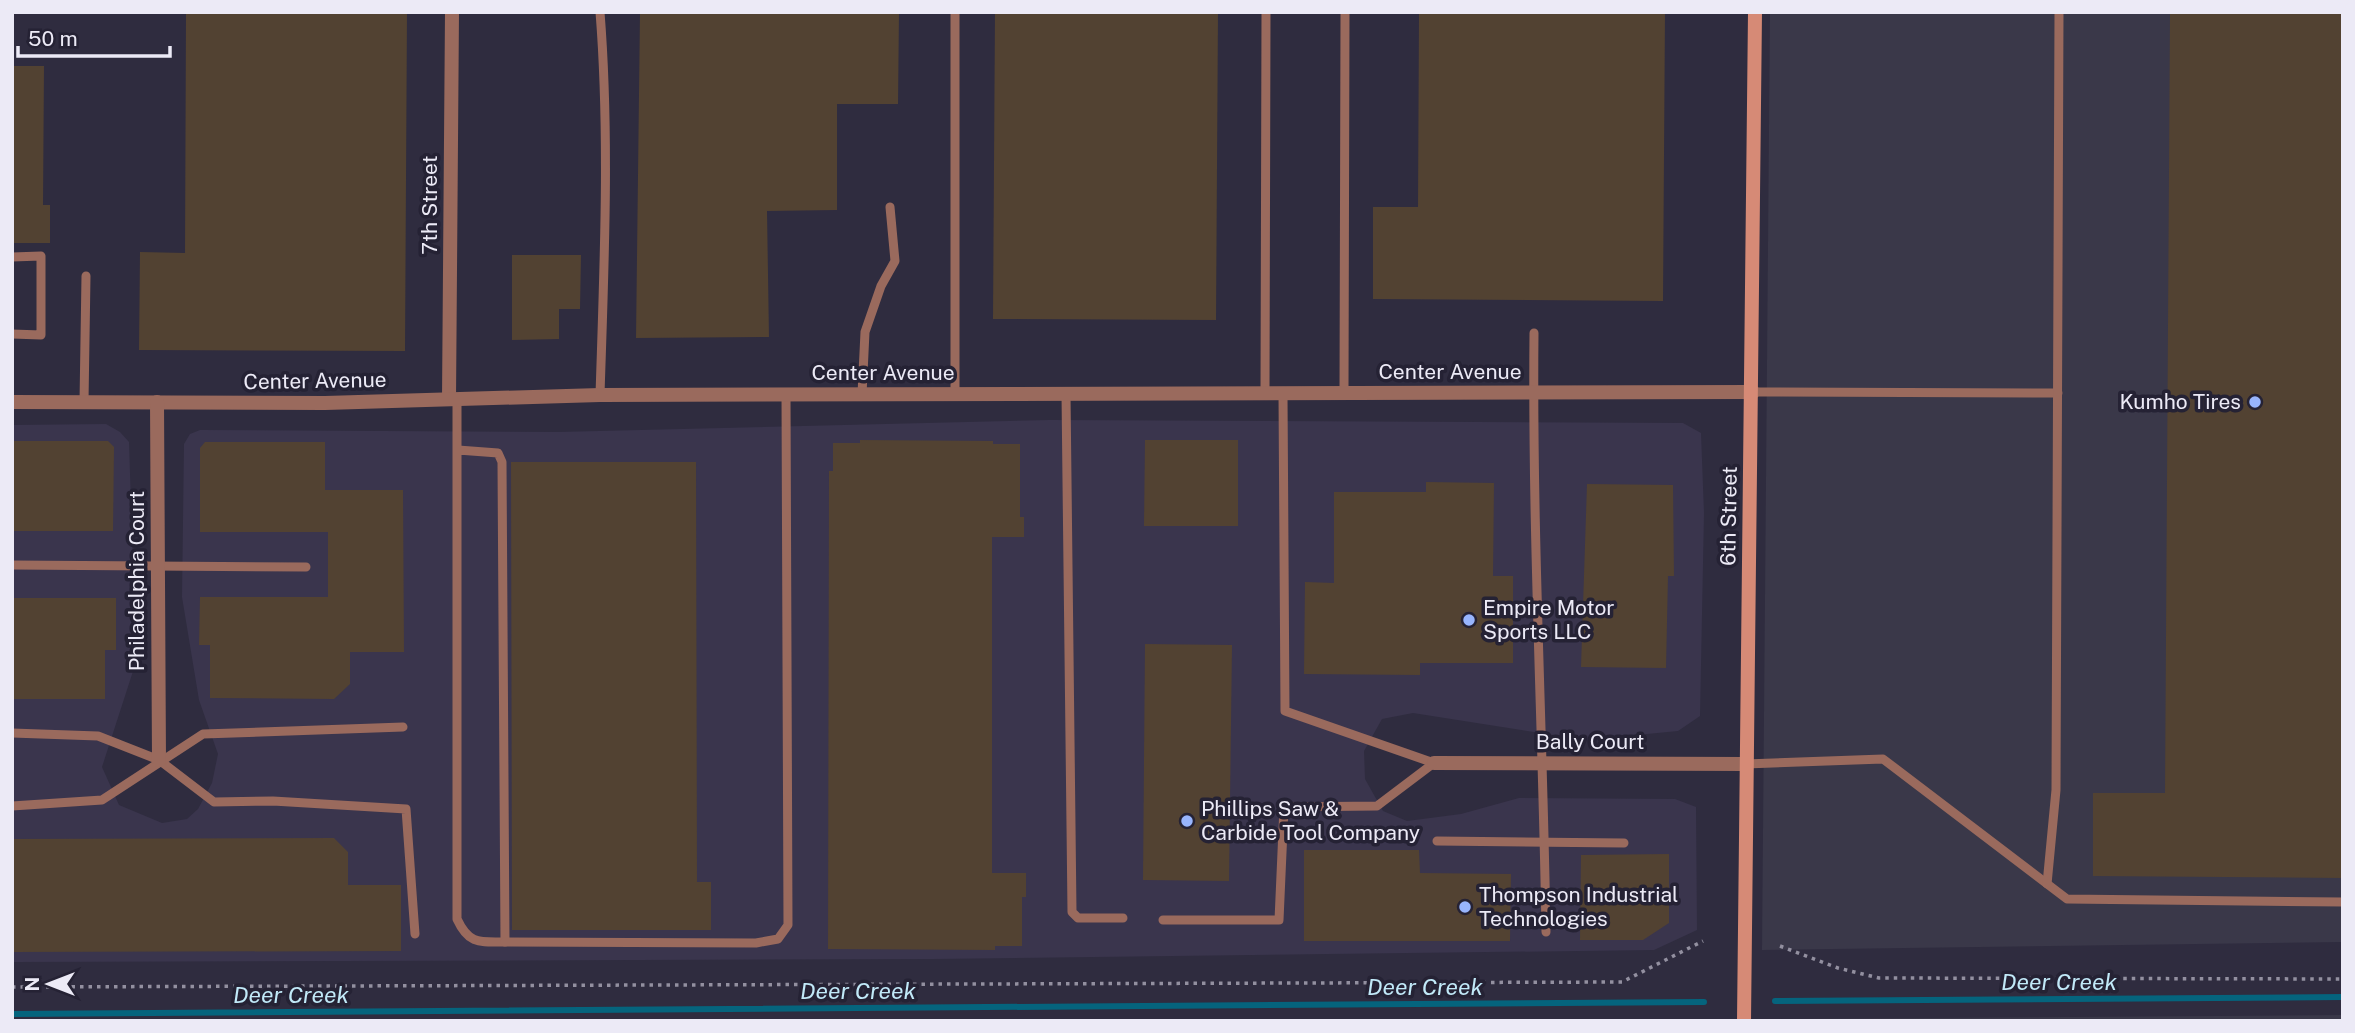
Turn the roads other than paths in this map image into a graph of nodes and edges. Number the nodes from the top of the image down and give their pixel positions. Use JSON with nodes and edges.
{"nodes":[{"id":1,"x":452,"y":12,"type":"edge"},
{"id":2,"x":600,"y":12,"type":"edge"},
{"id":3,"x":955,"y":12,"type":"edge"},
{"id":4,"x":1266,"y":12,"type":"edge"},
{"id":5,"x":1345,"y":12,"type":"edge"},
{"id":6,"x":1755,"y":12,"type":"edge"},
{"id":7,"x":2059,"y":12,"type":"edge"},
{"id":8,"x":890,"y":207,"type":"dead end"},
{"id":9,"x":12,"y":257,"type":"edge"},
{"id":10,"x":86,"y":276,"type":"dead end"},
{"id":11,"x":1534,"y":333,"type":"dead end"},
{"id":12,"x":12,"y":334,"type":"edge"},
{"id":13,"x":1344,"y":393,"type":"junction"},
{"id":14,"x":1533,"y":393,"type":"junction"},
{"id":15,"x":1753,"y":393,"type":"junction"},
{"id":16,"x":2058,"y":393,"type":"junction"},
{"id":17,"x":786,"y":394,"type":"junction"},
{"id":18,"x":862,"y":394,"type":"junction"},
{"id":19,"x":955,"y":394,"type":"junction"},
{"id":20,"x":1066,"y":394,"type":"junction"},
{"id":21,"x":1265,"y":394,"type":"junction"},
{"id":22,"x":1283,"y":394,"type":"junction"},
{"id":23,"x":600,"y":395,"type":"junction"},
{"id":24,"x":453,"y":399,"type":"junction"},
{"id":25,"x":12,"y":402,"type":"edge"},
{"id":26,"x":84,"y":402,"type":"junction"},
{"id":27,"x":157,"y":402,"type":"junction"},
{"id":28,"x":458,"y":450,"type":"junction"},
{"id":29,"x":12,"y":565,"type":"edge"},
{"id":30,"x":158,"y":566,"type":"junction"},
{"id":31,"x":306,"y":567,"type":"dead end"},
{"id":32,"x":403,"y":727,"type":"dead end"},
{"id":33,"x":12,"y":733,"type":"edge"},
{"id":34,"x":159,"y":760,"type":"junction"},
{"id":35,"x":1434,"y":762,"type":"junction"},
{"id":36,"x":1543,"y":763,"type":"junction"},
{"id":37,"x":1745,"y":764,"type":"junction"},
{"id":38,"x":12,"y":806,"type":"edge"},
{"id":39,"x":1437,"y":841,"type":"dead end"},
{"id":40,"x":1545,"y":841,"type":"junction"},
{"id":41,"x":1625,"y":843,"type":"dead end"},
{"id":42,"x":2047,"y":884,"type":"junction"},
{"id":43,"x":2343,"y":902,"type":"edge"},
{"id":44,"x":1123,"y":918,"type":"dead end"},
{"id":45,"x":1163,"y":920,"type":"dead end"},
{"id":46,"x":1546,"y":932,"type":"dead end"},
{"id":47,"x":415,"y":934,"type":"dead end"},
{"id":48,"x":505,"y":942,"type":"junction"},
{"id":49,"x":1744,"y":1021,"type":"edge"}],
"edges":[{"from":1,"to":24,"type":"street","name":"7th Street"},
{"from":2,"to":23,"type":"lane"},
{"from":3,"to":19,"type":"lane"},
{"from":4,"to":21,"type":"lane"},
{"from":5,"to":13,"type":"lane"},
{"from":6,"to":15,"type":"main road","name":"6th Street"},
{"from":7,"to":16,"type":"lane"},
{"from":8,"to":18,"type":"lane"},
{"from":9,"to":12,"type":"lane"},
{"from":10,"to":26,"type":"lane"},
{"from":11,"to":14,"type":"lane"},
{"from":13,"to":14,"type":"street","name":"Center Avenue"},
{"from":13,"to":22,"type":"street","name":"Center Avenue"},
{"from":14,"to":15,"type":"street","name":"Center Avenue"},
{"from":14,"to":36,"type":"lane"},
{"from":15,"to":16,"type":"lane"},
{"from":15,"to":37,"type":"main road","name":"6th Street"},
{"from":16,"to":42,"type":"lane"},
{"from":17,"to":18,"type":"street","name":"Center Avenue"},
{"from":17,"to":23,"type":"street","name":"Center Avenue"},
{"from":17,"to":48,"type":"lane"},
{"from":18,"to":19,"type":"street","name":"Center Avenue"},
{"from":19,"to":20,"type":"street","name":"Center Avenue"},
{"from":20,"to":21,"type":"street","name":"Center Avenue"},
{"from":20,"to":44,"type":"lane"},
{"from":21,"to":22,"type":"street","name":"Center Avenue"},
{"from":22,"to":35,"type":"lane"},
{"from":23,"to":24,"type":"street","name":"Center Avenue"},
{"from":24,"to":27,"type":"street","name":"Center Avenue"},
{"from":24,"to":28,"type":"lane"},
{"from":25,"to":26,"type":"street","name":"Center Avenue"},
{"from":26,"to":27,"type":"street","name":"Center Avenue"},
{"from":27,"to":30,"type":"street","name":"Philadelphia Court"},
{"from":28,"to":48,"type":"lane"},
{"from":28,"to":48,"type":"lane"},
{"from":29,"to":30,"type":"lane"},
{"from":30,"to":31,"type":"lane"},
{"from":30,"to":34,"type":"street","name":"Philadelphia Court"},
{"from":32,"to":34,"type":"lane"},
{"from":33,"to":34,"type":"lane"},
{"from":34,"to":38,"type":"lane"},
{"from":34,"to":47,"type":"lane"},
{"from":35,"to":36,"type":"street","name":"Bally Court"},
{"from":35,"to":45,"type":"lane"},
{"from":36,"to":37,"type":"street","name":"Bally Court"},
{"from":36,"to":40,"type":"lane"},
{"from":37,"to":42,"type":"lane"},
{"from":37,"to":49,"type":"main road","name":"6th Street"},
{"from":39,"to":40,"type":"lane"},
{"from":40,"to":41,"type":"lane"},
{"from":40,"to":46,"type":"lane"},
{"from":42,"to":43,"type":"lane"}]}
